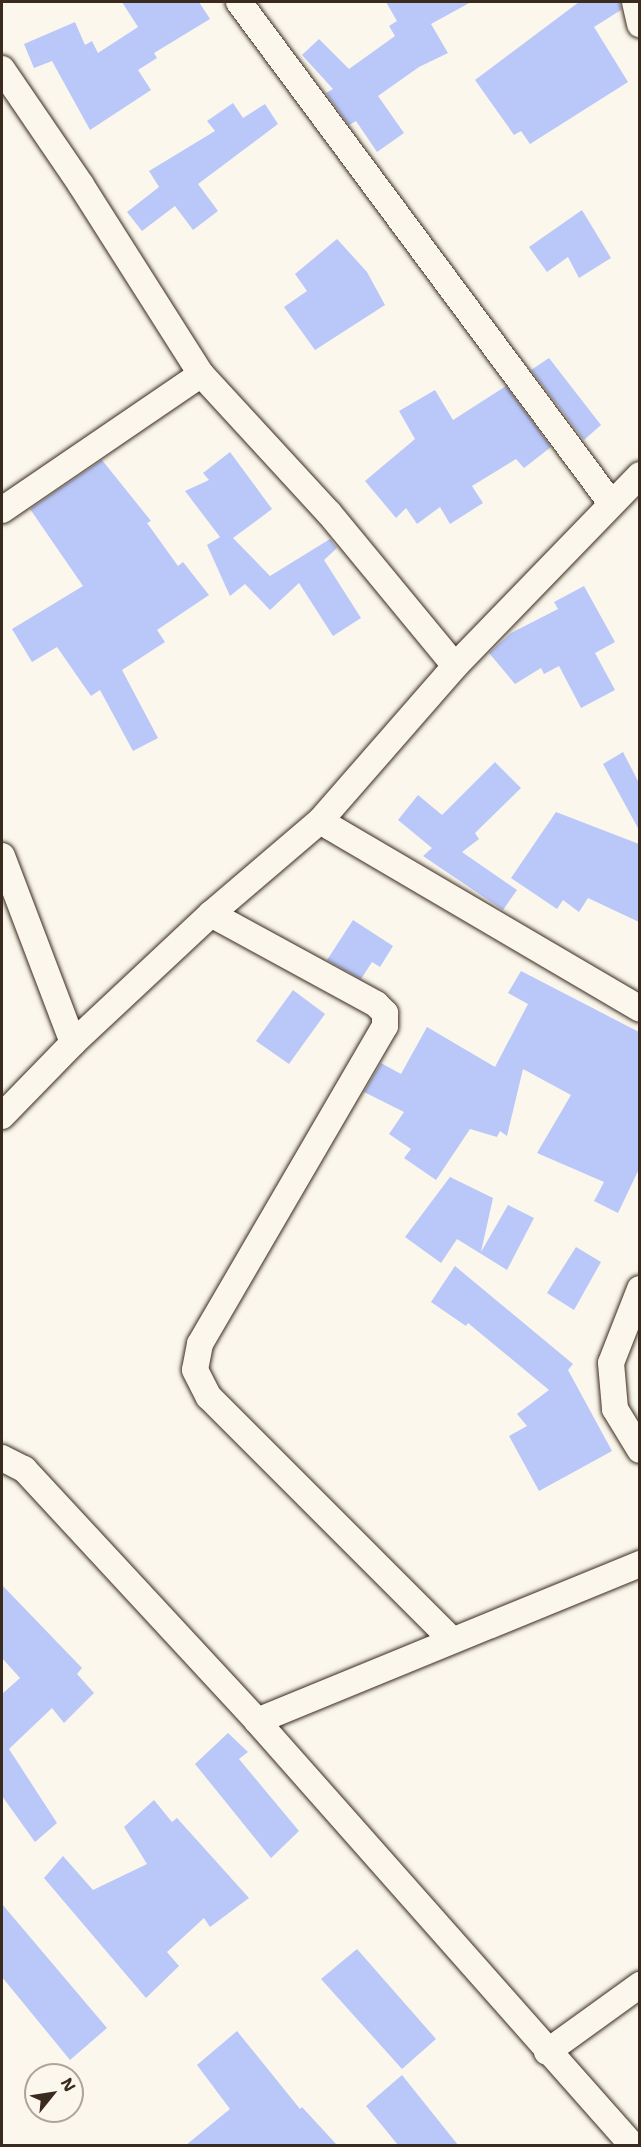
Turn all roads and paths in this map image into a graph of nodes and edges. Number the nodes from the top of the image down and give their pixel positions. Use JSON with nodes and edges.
{"nodes":[{"id":1,"x":239,"y":2,"type":"edge"},
{"id":2,"x":634,"y":2,"type":"edge"},
{"id":3,"x":639,"y":24,"type":"edge"},
{"id":4,"x":2,"y":69,"type":"edge"},
{"id":5,"x":201,"y":374,"type":"junction"},
{"id":6,"x":639,"y":475,"type":"edge"},
{"id":7,"x":611,"y":502,"type":"junction"},
{"id":8,"x":2,"y":510,"type":"edge"},
{"id":9,"x":455,"y":666,"type":"junction"},
{"id":10,"x":320,"y":821,"type":"junction"},
{"id":11,"x":2,"y":856,"type":"edge"},
{"id":12,"x":211,"y":914,"type":"junction"},
{"id":13,"x":639,"y":1009,"type":"edge"},
{"id":14,"x":73,"y":1043,"type":"junction"},
{"id":15,"x":2,"y":1116,"type":"edge"},
{"id":16,"x":639,"y":1288,"type":"edge"},
{"id":17,"x":639,"y":1450,"type":"edge"},
{"id":18,"x":2,"y":1458,"type":"edge"},
{"id":19,"x":639,"y":1564,"type":"edge"},
{"id":20,"x":451,"y":1639,"type":"junction"},
{"id":21,"x":257,"y":1721,"type":"junction"},
{"id":22,"x":639,"y":1985,"type":"edge"},
{"id":23,"x":547,"y":2052,"type":"junction"},
{"id":24,"x":633,"y":2145,"type":"edge"}],
"edges":[{"from":1,"to":7,"type":"street"},
{"from":2,"to":3,"type":"street"},
{"from":4,"to":5,"type":"street"},
{"from":5,"to":8,"type":"street"},
{"from":5,"to":9,"type":"street"},
{"from":6,"to":7,"type":"street"},
{"from":7,"to":9,"type":"street"},
{"from":9,"to":10,"type":"street"},
{"from":10,"to":12,"type":"street"},
{"from":10,"to":13,"type":"street"},
{"from":11,"to":14,"type":"street"},
{"from":12,"to":14,"type":"street"},
{"from":12,"to":20,"type":"street"},
{"from":14,"to":15,"type":"street"},
{"from":16,"to":17,"type":"street"},
{"from":18,"to":21,"type":"street"},
{"from":19,"to":20,"type":"street"},
{"from":20,"to":21,"type":"street"},
{"from":21,"to":23,"type":"street"},
{"from":22,"to":23,"type":"street"},
{"from":23,"to":24,"type":"street"}]}
